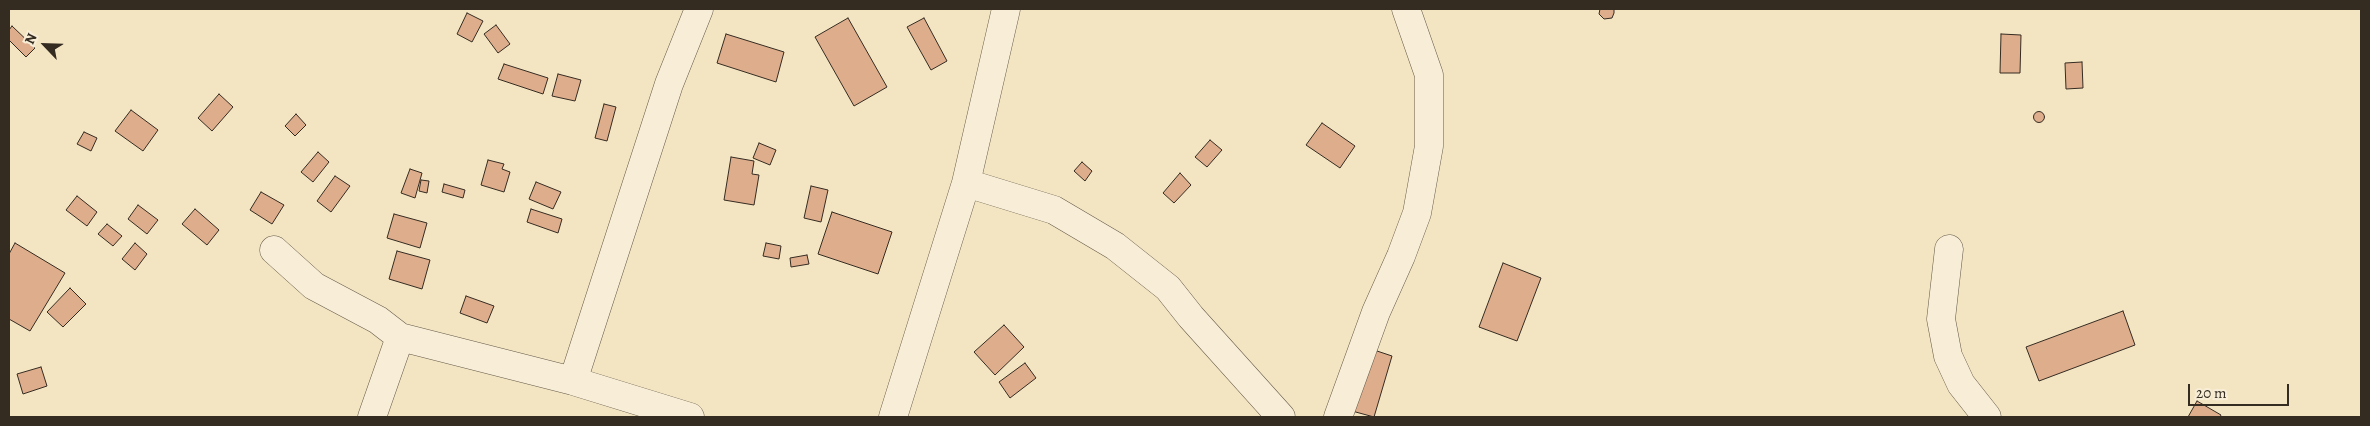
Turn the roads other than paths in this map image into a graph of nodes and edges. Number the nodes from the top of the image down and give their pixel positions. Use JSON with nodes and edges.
{"nodes":[{"id":1,"x":699,"y":9,"type":"edge"},
{"id":2,"x":1006,"y":9,"type":"edge"},
{"id":3,"x":1406,"y":9,"type":"edge"},
{"id":4,"x":966,"y":183,"type":"junction"},
{"id":5,"x":1950,"y":249,"type":"dead end"},
{"id":6,"x":274,"y":250,"type":"dead end"},
{"id":7,"x":400,"y":337,"type":"junction"},
{"id":8,"x":573,"y":381,"type":"junction"},
{"id":9,"x":372,"y":417,"type":"edge"},
{"id":10,"x":690,"y":417,"type":"edge"},
{"id":11,"x":893,"y":417,"type":"edge"},
{"id":12,"x":1281,"y":417,"type":"edge"},
{"id":13,"x":1338,"y":417,"type":"edge"},
{"id":14,"x":1987,"y":417,"type":"edge"}],
"edges":[{"from":1,"to":8,"type":"street"},
{"from":2,"to":4,"type":"street"},
{"from":3,"to":13,"type":"street"},
{"from":4,"to":11,"type":"street"},
{"from":4,"to":12,"type":"street"},
{"from":5,"to":14,"type":"street"},
{"from":6,"to":7,"type":"street"},
{"from":7,"to":8,"type":"street"},
{"from":7,"to":9,"type":"street"},
{"from":8,"to":10,"type":"street"}]}
